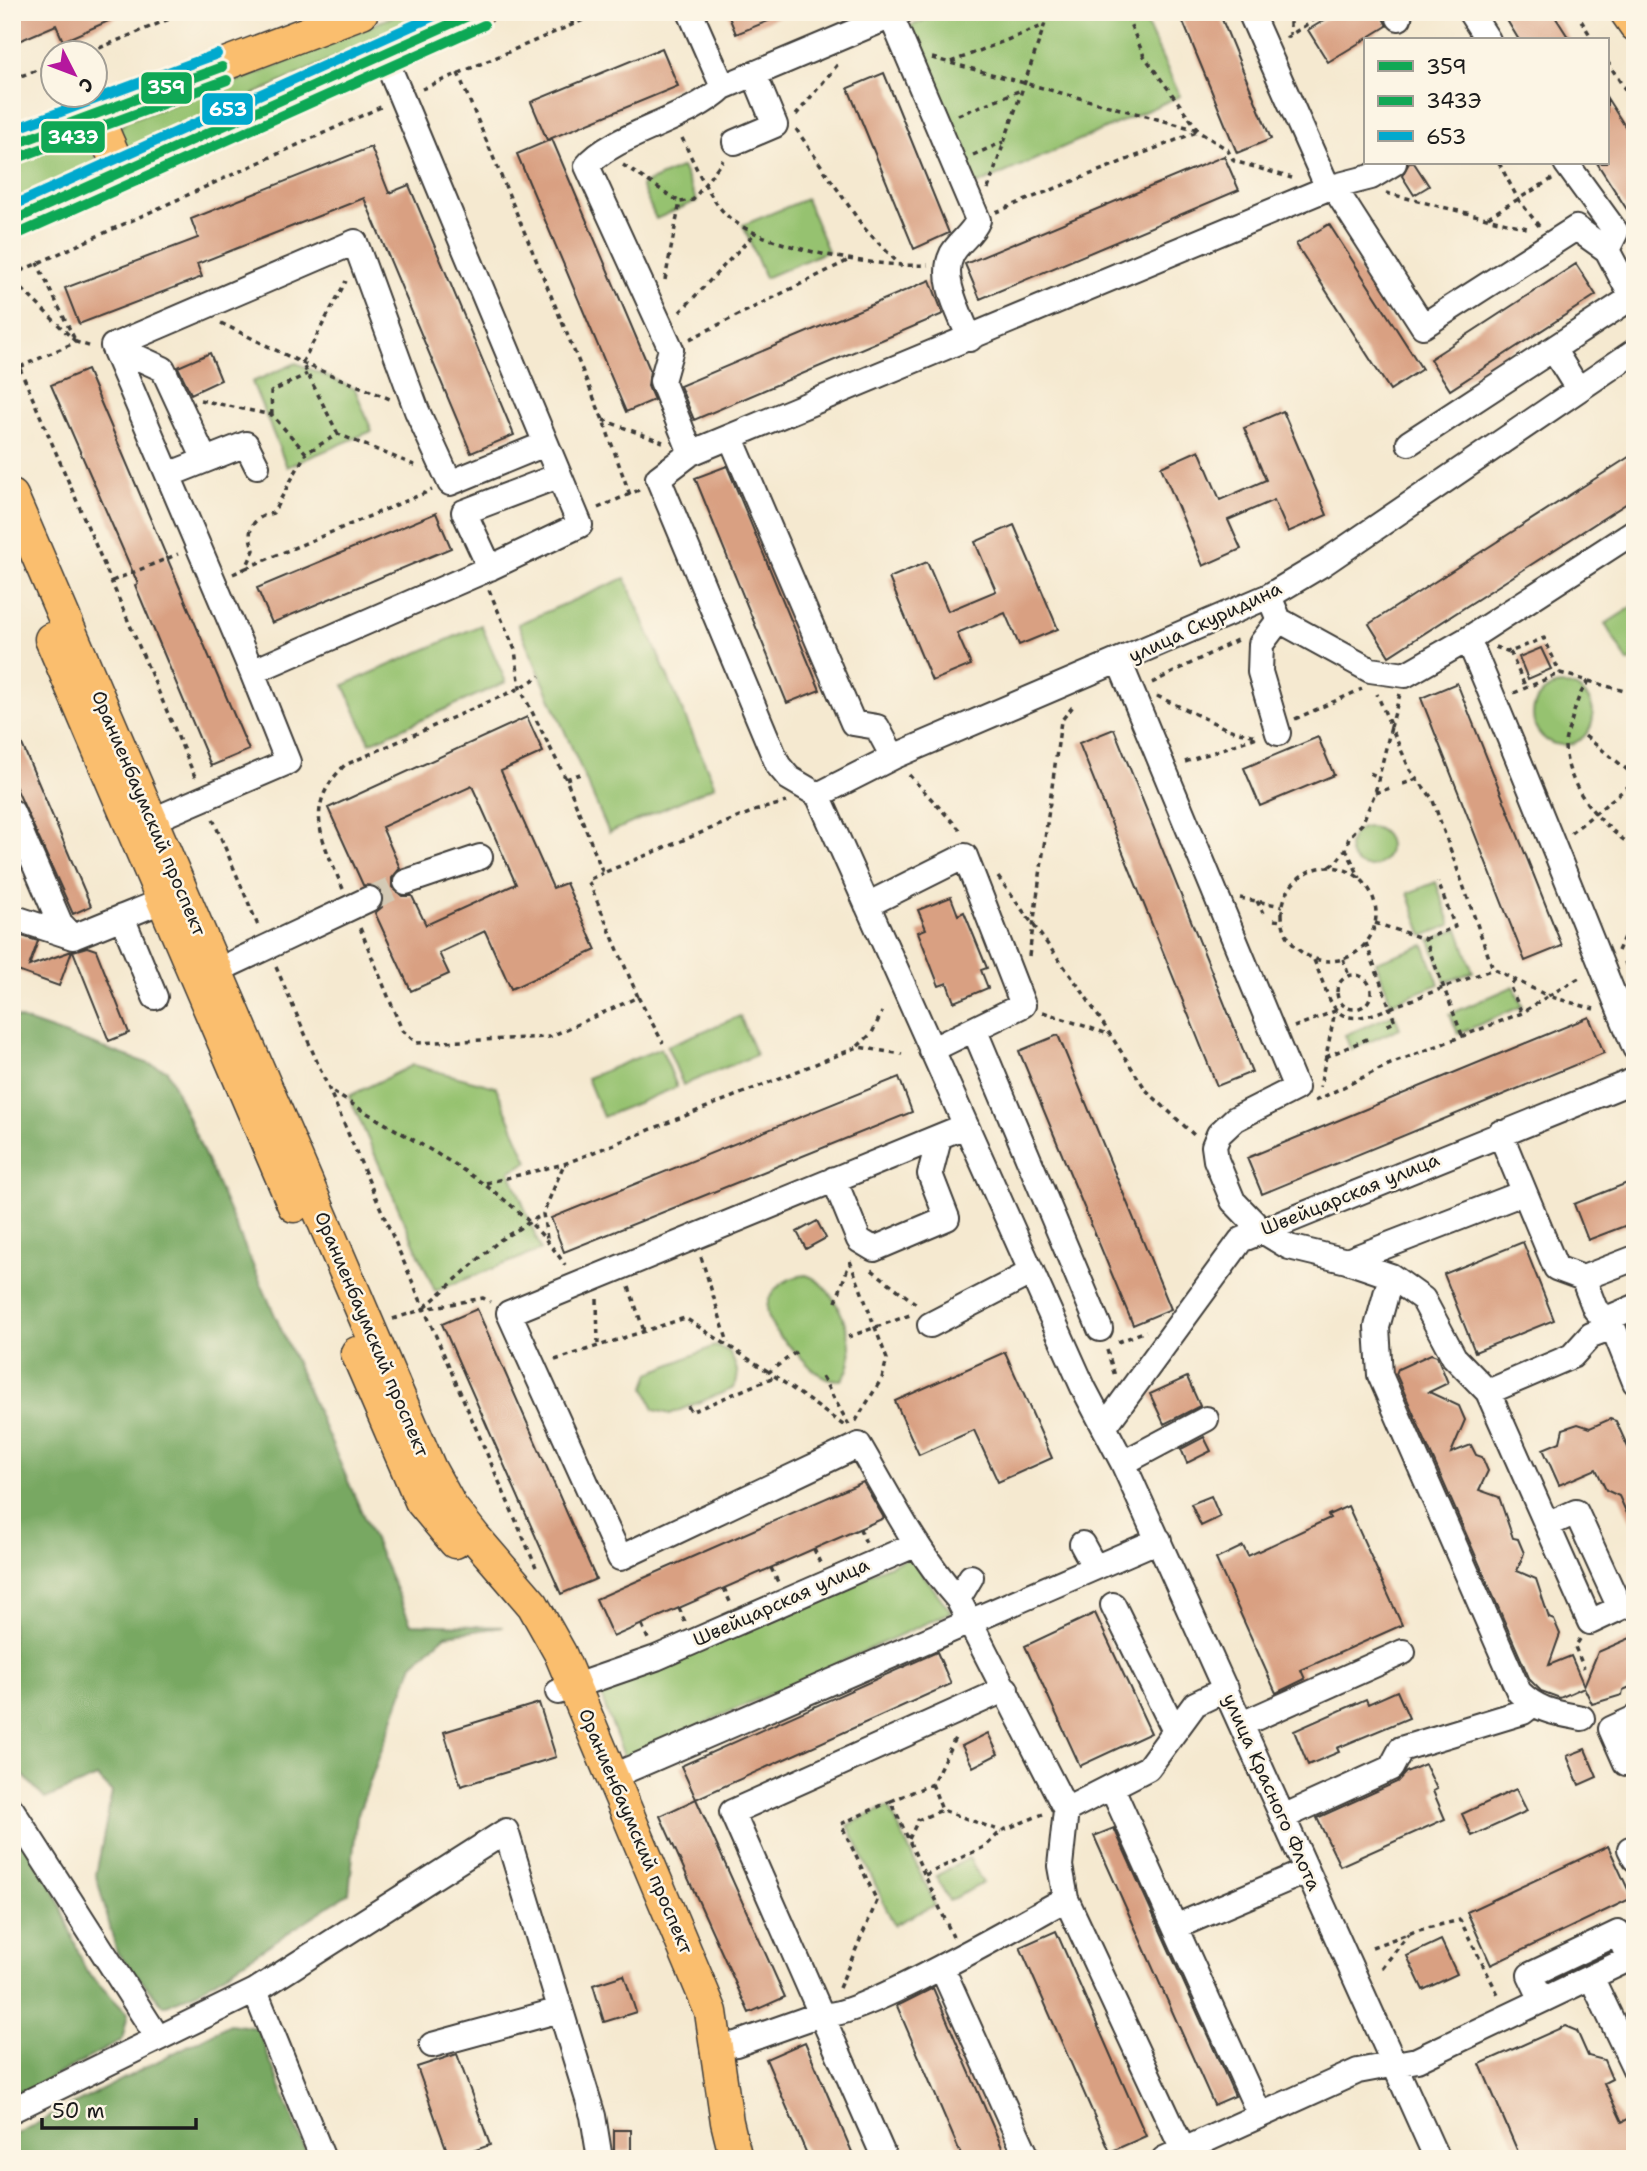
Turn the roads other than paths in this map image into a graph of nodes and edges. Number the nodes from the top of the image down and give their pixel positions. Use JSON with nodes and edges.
{"nodes":[{"id":1,"x":478,"y":12,"type":"edge"},
{"id":2,"x":690,"y":12,"type":"edge"},
{"id":3,"x":1250,"y":12,"type":"edge"},
{"id":4,"x":1471,"y":12,"type":"edge"},
{"id":5,"x":1626,"y":12,"type":"edge"},
{"id":6,"x":352,"y":14,"type":"edge"},
{"id":7,"x":896,"y":14,"type":"edge"},
{"id":8,"x":1635,"y":24,"type":"edge"},
{"id":9,"x":1487,"y":38,"type":"edge"},
{"id":10,"x":383,"y":53,"type":"junction"},
{"id":11,"x":754,"y":74,"type":"junction"},
{"id":12,"x":723,"y":87,"type":"junction"},
{"id":13,"x":96,"y":115,"type":"junction"},
{"id":14,"x":735,"y":142,"type":"road end"},
{"id":15,"x":12,"y":145,"type":"edge"},
{"id":16,"x":1392,"y":164,"type":"edge"},
{"id":17,"x":1568,"y":166,"type":"edge"},
{"id":18,"x":121,"y":172,"type":"junction"},
{"id":19,"x":1331,"y":189,"type":"junction"},
{"id":20,"x":12,"y":221,"type":"edge"},
{"id":21,"x":1607,"y":250,"type":"junction"},
{"id":22,"x":1633,"y":300,"type":"edge"},
{"id":23,"x":970,"y":339,"type":"junction"},
{"id":24,"x":113,"y":346,"type":"junction"},
{"id":25,"x":1553,"y":349,"type":"junction"},
{"id":26,"x":1635,"y":351,"type":"edge"},
{"id":27,"x":1578,"y":389,"type":"junction"},
{"id":28,"x":731,"y":438,"type":"junction"},
{"id":29,"x":1409,"y":443,"type":"dead end"},
{"id":30,"x":545,"y":444,"type":"junction"},
{"id":31,"x":691,"y":453,"type":"junction"},
{"id":32,"x":205,"y":460,"type":"junction"},
{"id":33,"x":257,"y":466,"type":"dead end"},
{"id":34,"x":168,"y":474,"type":"junction"},
{"id":35,"x":558,"y":475,"type":"junction"},
{"id":36,"x":450,"y":483,"type":"junction"},
{"id":37,"x":12,"y":496,"type":"edge"},
{"id":38,"x":464,"y":512,"type":"junction"},
{"id":39,"x":1635,"y":531,"type":"edge"},
{"id":40,"x":12,"y":548,"type":"edge"},
{"id":41,"x":486,"y":570,"type":"junction"},
{"id":42,"x":1269,"y":596,"type":"junction"},
{"id":43,"x":1279,"y":620,"type":"junction"},
{"id":44,"x":1479,"y":642,"type":"junction"},
{"id":45,"x":1119,"y":661,"type":"junction"},
{"id":46,"x":252,"y":672,"type":"junction"},
{"id":47,"x":1268,"y":735,"type":"road end"},
{"id":48,"x":892,"y":757,"type":"junction"},
{"id":49,"x":818,"y":796,"type":"junction"},
{"id":50,"x":12,"y":812,"type":"edge"},
{"id":51,"x":142,"y":825,"type":"junction"},
{"id":52,"x":480,"y":857,"type":"dead end"},
{"id":53,"x":406,"y":882,"type":"tunnel mouth"},
{"id":54,"x":173,"y":897,"type":"junction"},
{"id":55,"x":360,"y":902,"type":"tunnel mouth"},
{"id":56,"x":867,"y":905,"type":"junction"},
{"id":57,"x":12,"y":917,"type":"edge"},
{"id":58,"x":121,"y":917,"type":"junction"},
{"id":59,"x":73,"y":937,"type":"junction"},
{"id":60,"x":216,"y":971,"type":"junction"},
{"id":61,"x":155,"y":997,"type":"dead end"},
{"id":62,"x":974,"y":1029,"type":"junction"},
{"id":63,"x":1635,"y":1048,"type":"edge"},
{"id":64,"x":932,"y":1050,"type":"junction"},
{"id":65,"x":1635,"y":1080,"type":"edge"},
{"id":66,"x":965,"y":1126,"type":"junction"},
{"id":67,"x":1500,"y":1133,"type":"junction"},
{"id":68,"x":939,"y":1139,"type":"junction"},
{"id":69,"x":834,"y":1179,"type":"junction"},
{"id":70,"x":1524,"y":1193,"type":"junction"},
{"id":71,"x":1261,"y":1230,"type":"junction"},
{"id":72,"x":1635,"y":1258,"type":"edge"},
{"id":73,"x":1346,"y":1261,"type":"junction"},
{"id":74,"x":1032,"y":1272,"type":"junction"},
{"id":75,"x":1391,"y":1276,"type":"junction"},
{"id":76,"x":1583,"y":1278,"type":"junction"},
{"id":77,"x":1635,"y":1307,"type":"edge"},
{"id":78,"x":1609,"y":1323,"type":"junction"},
{"id":79,"x":930,"y":1325,"type":"dead end"},
{"id":80,"x":1100,"y":1328,"type":"dead end"},
{"id":81,"x":1635,"y":1382,"type":"edge"},
{"id":82,"x":1488,"y":1392,"type":"junction"},
{"id":83,"x":1206,"y":1419,"type":"dead end"},
{"id":84,"x":1105,"y":1426,"type":"junction"},
{"id":85,"x":1123,"y":1462,"type":"junction"},
{"id":86,"x":1547,"y":1525,"type":"junction"},
{"id":87,"x":1158,"y":1540,"type":"junction"},
{"id":88,"x":917,"y":1544,"type":"junction"},
{"id":89,"x":1082,"y":1544,"type":"dead end"},
{"id":90,"x":1094,"y":1566,"type":"junction"},
{"id":91,"x":971,"y":1577,"type":"dead end"},
{"id":92,"x":1113,"y":1605,"type":"dead end"},
{"id":93,"x":963,"y":1610,"type":"junction"},
{"id":94,"x":1404,"y":1652,"type":"dead end"},
{"id":95,"x":566,"y":1688,"type":"junction"},
{"id":96,"x":1006,"y":1689,"type":"junction"},
{"id":97,"x":1226,"y":1689,"type":"junction"},
{"id":98,"x":1532,"y":1705,"type":"junction"},
{"id":99,"x":1582,"y":1718,"type":"dead end"},
{"id":100,"x":1635,"y":1718,"type":"edge"},
{"id":101,"x":1242,"y":1724,"type":"junction"},
{"id":102,"x":1174,"y":1729,"type":"junction"},
{"id":103,"x":1626,"y":1763,"type":"dead end"},
{"id":104,"x":611,"y":1777,"type":"junction"},
{"id":105,"x":1112,"y":1788,"type":"junction"},
{"id":106,"x":12,"y":1810,"type":"edge"},
{"id":107,"x":1066,"y":1810,"type":"junction"},
{"id":108,"x":1283,"y":1817,"type":"junction"},
{"id":109,"x":1307,"y":1871,"type":"junction"},
{"id":110,"x":1066,"y":1899,"type":"junction"},
{"id":111,"x":1175,"y":1927,"type":"junction"},
{"id":112,"x":1632,"y":1957,"type":"edge"},
{"id":113,"x":951,"y":1961,"type":"junction"},
{"id":114,"x":1591,"y":1977,"type":"junction"},
{"id":115,"x":255,"y":1991,"type":"junction"},
{"id":116,"x":1542,"y":2000,"type":"junction"},
{"id":117,"x":560,"y":2010,"type":"junction"},
{"id":118,"x":824,"y":2015,"type":"junction"},
{"id":119,"x":158,"y":2038,"type":"junction"},
{"id":120,"x":432,"y":2045,"type":"dead end"},
{"id":121,"x":718,"y":2046,"type":"junction"},
{"id":122,"x":1394,"y":2063,"type":"junction"},
{"id":123,"x":1635,"y":2069,"type":"edge"},
{"id":124,"x":12,"y":2109,"type":"edge"},
{"id":125,"x":1260,"y":2115,"type":"junction"},
{"id":126,"x":1173,"y":2154,"type":"edge"},
{"id":127,"x":323,"y":2159,"type":"edge"},
{"id":128,"x":600,"y":2159,"type":"edge"},
{"id":129,"x":714,"y":2159,"type":"edge"},
{"id":130,"x":736,"y":2159,"type":"edge"},
{"id":131,"x":885,"y":2159,"type":"edge"},
{"id":132,"x":1028,"y":2159,"type":"edge"},
{"id":133,"x":1437,"y":2159,"type":"edge"}],
"edges":[{"from":1,"to":10,"type":"main road"},
{"from":2,"to":12,"type":"street"},
{"from":3,"to":19,"type":"street"},
{"from":4,"to":9,"type":"street"},
{"from":5,"to":8,"type":"main road"},
{"from":6,"to":13,"type":"main road"},
{"from":7,"to":11,"type":"street"},
{"from":7,"to":23,"type":"street"},
{"from":10,"to":18,"type":"main road"},
{"from":10,"to":30,"type":"street"},
{"from":11,"to":12,"type":"street"},
{"from":11,"to":14,"type":"street"},
{"from":12,"to":31,"type":"street"},
{"from":13,"to":15,"type":"main road"},
{"from":13,"to":18,"type":"main road"},
{"from":16,"to":19,"type":"street"},
{"from":17,"to":21,"type":"street"},
{"from":18,"to":20,"type":"main road"},
{"from":19,"to":21,"type":"street"},
{"from":19,"to":23,"type":"street"},
{"from":21,"to":22,"type":"street"},
{"from":22,"to":25,"type":"street"},
{"from":23,"to":28,"type":"street"},
{"from":24,"to":32,"type":"street"},
{"from":24,"to":34,"type":"street"},
{"from":24,"to":36,"type":"street"},
{"from":25,"to":27,"type":"street"},
{"from":25,"to":29,"type":"street"},
{"from":26,"to":27,"type":"street","name":"улица Скуридина"},
{"from":27,"to":42,"type":"street","name":"улица Скуридина"},
{"from":28,"to":31,"type":"street"},
{"from":28,"to":48,"type":"street"},
{"from":30,"to":35,"type":"street"},
{"from":30,"to":36,"type":"street"},
{"from":31,"to":49,"type":"street"},
{"from":32,"to":33,"type":"street"},
{"from":32,"to":34,"type":"street"},
{"from":34,"to":46,"type":"street"},
{"from":35,"to":38,"type":"street"},
{"from":35,"to":41,"type":"street"},
{"from":36,"to":38,"type":"street"},
{"from":37,"to":51,"type":"main road","name":"Ораниенбаумский проспект"},
{"from":38,"to":41,"type":"street"},
{"from":39,"to":44,"type":"street"},
{"from":40,"to":51,"type":"main road","name":"Ораниенбаумский проспект"},
{"from":41,"to":46,"type":"street"},
{"from":42,"to":43,"type":"street"},
{"from":42,"to":45,"type":"street","name":"улица Скуридина"},
{"from":43,"to":44,"type":"street"},
{"from":43,"to":47,"type":"street"},
{"from":44,"to":63,"type":"street"},
{"from":45,"to":48,"type":"street","name":"улица Скуридина"},
{"from":45,"to":71,"type":"street"},
{"from":46,"to":51,"type":"street"},
{"from":48,"to":49,"type":"street","name":"улица Скуридина"},
{"from":49,"to":56,"type":"street","name":"улица Красного Флота"},
{"from":50,"to":59,"type":"street"},
{"from":51,"to":54,"type":"main road","name":"Ораниенбаумский проспект"},
{"from":52,"to":53,"type":"street"},
{"from":54,"to":58,"type":"street"},
{"from":54,"to":60,"type":"main road","name":"Ораниенбаумский проспект"},
{"from":54,"to":95,"type":"main road","name":"Ораниенбаумский проспект"},
{"from":55,"to":60,"type":"street"},
{"from":56,"to":62,"type":"street"},
{"from":56,"to":64,"type":"street","name":"улица Красного Флота"},
{"from":57,"to":59,"type":"street"},
{"from":58,"to":59,"type":"street"},
{"from":58,"to":61,"type":"street"},
{"from":60,"to":95,"type":"main road","name":"Ораниенбаумский проспект"},
{"from":62,"to":64,"type":"street"},
{"from":62,"to":80,"type":"street"},
{"from":64,"to":66,"type":"street","name":"улица Красного Флота"},
{"from":65,"to":67,"type":"street","name":"Швейцарская улица"},
{"from":66,"to":68,"type":"street"},
{"from":66,"to":74,"type":"street","name":"улица Красного Флота"},
{"from":67,"to":70,"type":"street"},
{"from":67,"to":71,"type":"street","name":"Швейцарская улица"},
{"from":68,"to":69,"type":"street"},
{"from":68,"to":69,"type":"street"},
{"from":69,"to":88,"type":"street"},
{"from":70,"to":73,"type":"street"},
{"from":70,"to":76,"type":"street"},
{"from":71,"to":73,"type":"street"},
{"from":71,"to":84,"type":"street","name":"Швейцарская улица"},
{"from":72,"to":76,"type":"street"},
{"from":73,"to":75,"type":"street"},
{"from":74,"to":79,"type":"street"},
{"from":74,"to":84,"type":"street","name":"улица Красного Флота"},
{"from":75,"to":82,"type":"street"},
{"from":75,"to":98,"type":"street"},
{"from":76,"to":78,"type":"street"},
{"from":77,"to":78,"type":"street"},
{"from":78,"to":81,"type":"street"},
{"from":78,"to":82,"type":"street"},
{"from":82,"to":86,"type":"street"},
{"from":83,"to":85,"type":"street"},
{"from":84,"to":85,"type":"street","name":"улица Красного Флота"},
{"from":85,"to":87,"type":"street","name":"улица Красного Флота"},
{"from":86,"to":86,"type":"street"},
{"from":87,"to":90,"type":"street"},
{"from":87,"to":97,"type":"street","name":"улица Красного Флота"},
{"from":88,"to":93,"type":"street"},
{"from":88,"to":95,"type":"street","name":"Швейцарская улица"},
{"from":89,"to":90,"type":"street"},
{"from":90,"to":93,"type":"street"},
{"from":91,"to":93,"type":"street"},
{"from":92,"to":102,"type":"street"},
{"from":93,"to":96,"type":"street"},
{"from":93,"to":104,"type":"street"},
{"from":94,"to":101,"type":"street"},
{"from":95,"to":104,"type":"main road","name":"Ораниенбаумский проспект"},
{"from":95,"to":129,"type":"main road","name":"Ораниенбаумский проспект"},
{"from":96,"to":107,"type":"street"},
{"from":96,"to":118,"type":"street"},
{"from":97,"to":101,"type":"street","name":"улица Красного Флота"},
{"from":97,"to":102,"type":"street"},
{"from":98,"to":99,"type":"street"},
{"from":98,"to":108,"type":"street"},
{"from":100,"to":103,"type":"street"},
{"from":101,"to":108,"type":"street","name":"улица Красного Флота"},
{"from":102,"to":105,"type":"street"},
{"from":104,"to":121,"type":"main road","name":"Ораниенбаумский проспект"},
{"from":105,"to":107,"type":"street"},
{"from":105,"to":111,"type":"street"},
{"from":106,"to":119,"type":"street"},
{"from":107,"to":110,"type":"street"},
{"from":108,"to":109,"type":"street","name":"улица Красного Флота"},
{"from":109,"to":111,"type":"street"},
{"from":109,"to":122,"type":"street","name":"улица Красного Флота"},
{"from":110,"to":113,"type":"street"},
{"from":110,"to":126,"type":"street"},
{"from":111,"to":125,"type":"street"},
{"from":112,"to":114,"type":"street"},
{"from":112,"to":116,"type":"street"},
{"from":113,"to":118,"type":"street"},
{"from":113,"to":132,"type":"street"},
{"from":114,"to":116,"type":"street"},
{"from":114,"to":123,"type":"street"},
{"from":115,"to":117,"type":"street"},
{"from":115,"to":119,"type":"street"},
{"from":115,"to":127,"type":"street"},
{"from":116,"to":122,"type":"street"},
{"from":117,"to":120,"type":"street"},
{"from":117,"to":128,"type":"street"},
{"from":118,"to":121,"type":"street"},
{"from":118,"to":131,"type":"street"},
{"from":119,"to":124,"type":"street"},
{"from":121,"to":130,"type":"main road","name":"Ораниенбаумский проспект"},
{"from":122,"to":125,"type":"street"},
{"from":122,"to":133,"type":"street","name":"улица Красного Флота"},
{"from":125,"to":126,"type":"street"}]}
